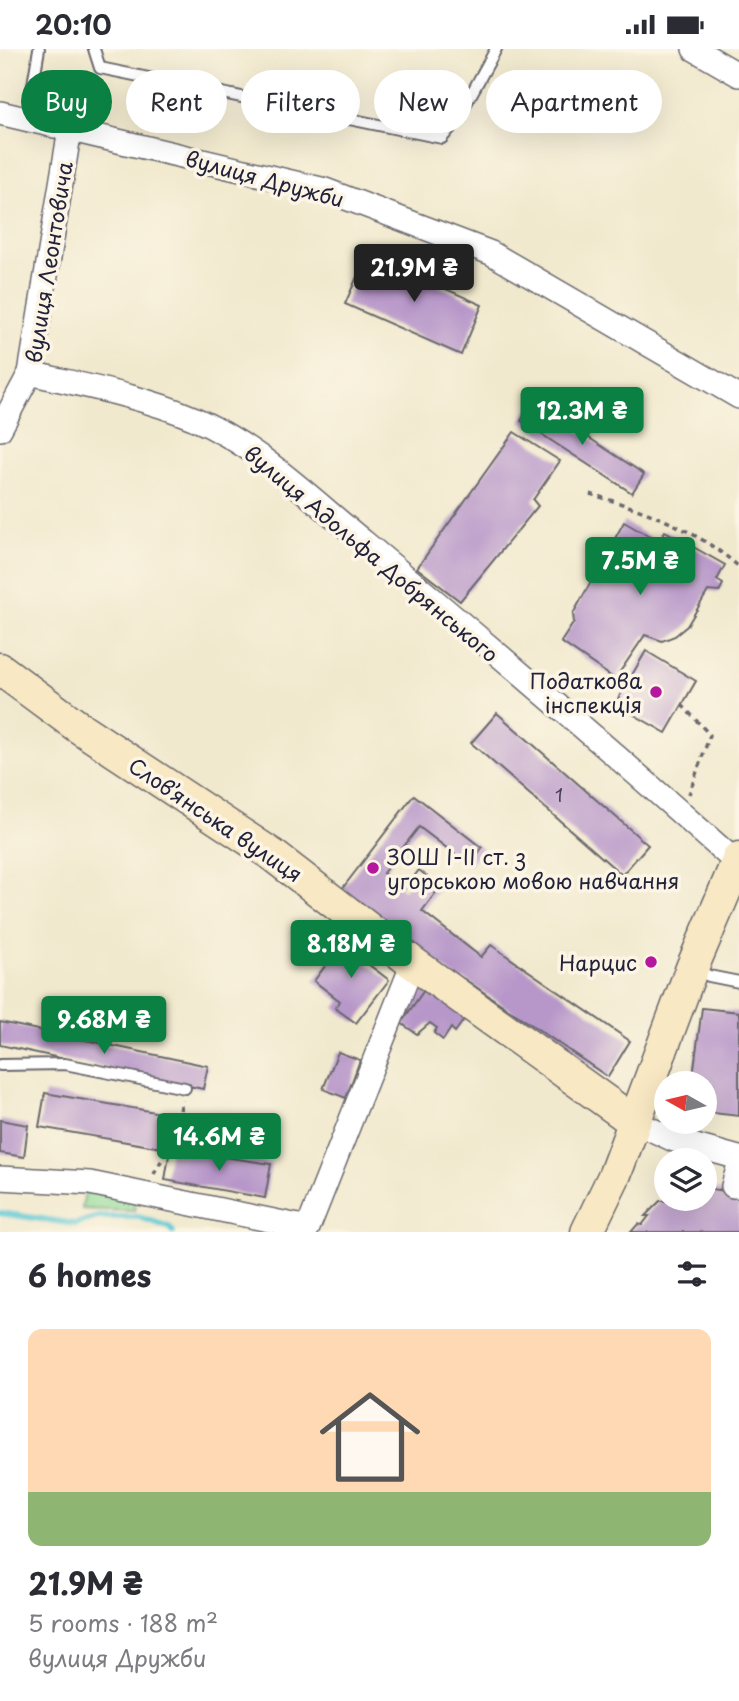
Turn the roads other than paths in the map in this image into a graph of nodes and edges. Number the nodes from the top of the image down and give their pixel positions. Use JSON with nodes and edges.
{"nodes":[{"id":1,"x":39,"y":49,"type":"edge"},
{"id":2,"x":94,"y":49,"type":"edge"},
{"id":3,"x":496,"y":49,"type":"edge"},
{"id":4,"x":694,"y":49,"type":"edge"},
{"id":5,"x":35,"y":70,"type":"edge"},
{"id":6,"x":739,"y":75,"type":"edge"},
{"id":7,"x":0,"y":113,"type":"edge"},
{"id":8,"x":21,"y":118,"type":"edge"},
{"id":9,"x":69,"y":133,"type":"edge"},
{"id":10,"x":87,"y":133,"type":"edge"},
{"id":11,"x":30,"y":373,"type":"junction"},
{"id":12,"x":739,"y":397,"type":"edge"},
{"id":13,"x":1,"y":425,"type":"edge"},
{"id":14,"x":0,"y":669,"type":"edge"},
{"id":15,"x":738,"y":861,"type":"edge"},
{"id":16,"x":413,"y":963,"type":"junction"},
{"id":17,"x":692,"y":968,"type":"junction"},
{"id":18,"x":739,"y":982,"type":"edge"},
{"id":19,"x":0,"y":1065,"type":"edge"},
{"id":20,"x":185,"y":1088,"type":"road end"},
{"id":21,"x":633,"y":1121,"type":"junction"},
{"id":22,"x":738,"y":1161,"type":"edge"},
{"id":23,"x":0,"y":1178,"type":"edge"},
{"id":24,"x":739,"y":1187,"type":"edge"},
{"id":25,"x":307,"y":1230,"type":"edge"},
{"id":26,"x":587,"y":1232,"type":"edge"}],
"edges":[{"from":1,"to":5,"type":"lane"},
{"from":2,"to":3,"type":"lane"},
{"from":4,"to":6,"type":"street"},
{"from":7,"to":8,"type":"street","name":"вулиця Дружби"},
{"from":9,"to":11,"type":"street","name":"вулиця Леонтовича"},
{"from":10,"to":12,"type":"street","name":"вулиця Дружби"},
{"from":11,"to":13,"type":"street","name":"вулиця Леонтовича"},
{"from":11,"to":15,"type":"street","name":"вулиця Адольфа Добрянського"},
{"from":14,"to":16,"type":"street","name":"Словʼянська вулиця"},
{"from":15,"to":17,"type":"street"},
{"from":16,"to":21,"type":"street","name":"Словʼянська вулиця"},
{"from":16,"to":25,"type":"street"},
{"from":17,"to":18,"type":"lane"},
{"from":17,"to":21,"type":"street"},
{"from":19,"to":20,"type":"lane"},
{"from":21,"to":22,"type":"street"},
{"from":21,"to":26,"type":"street"},
{"from":22,"to":24,"type":"street"},
{"from":23,"to":25,"type":"street"}]}
